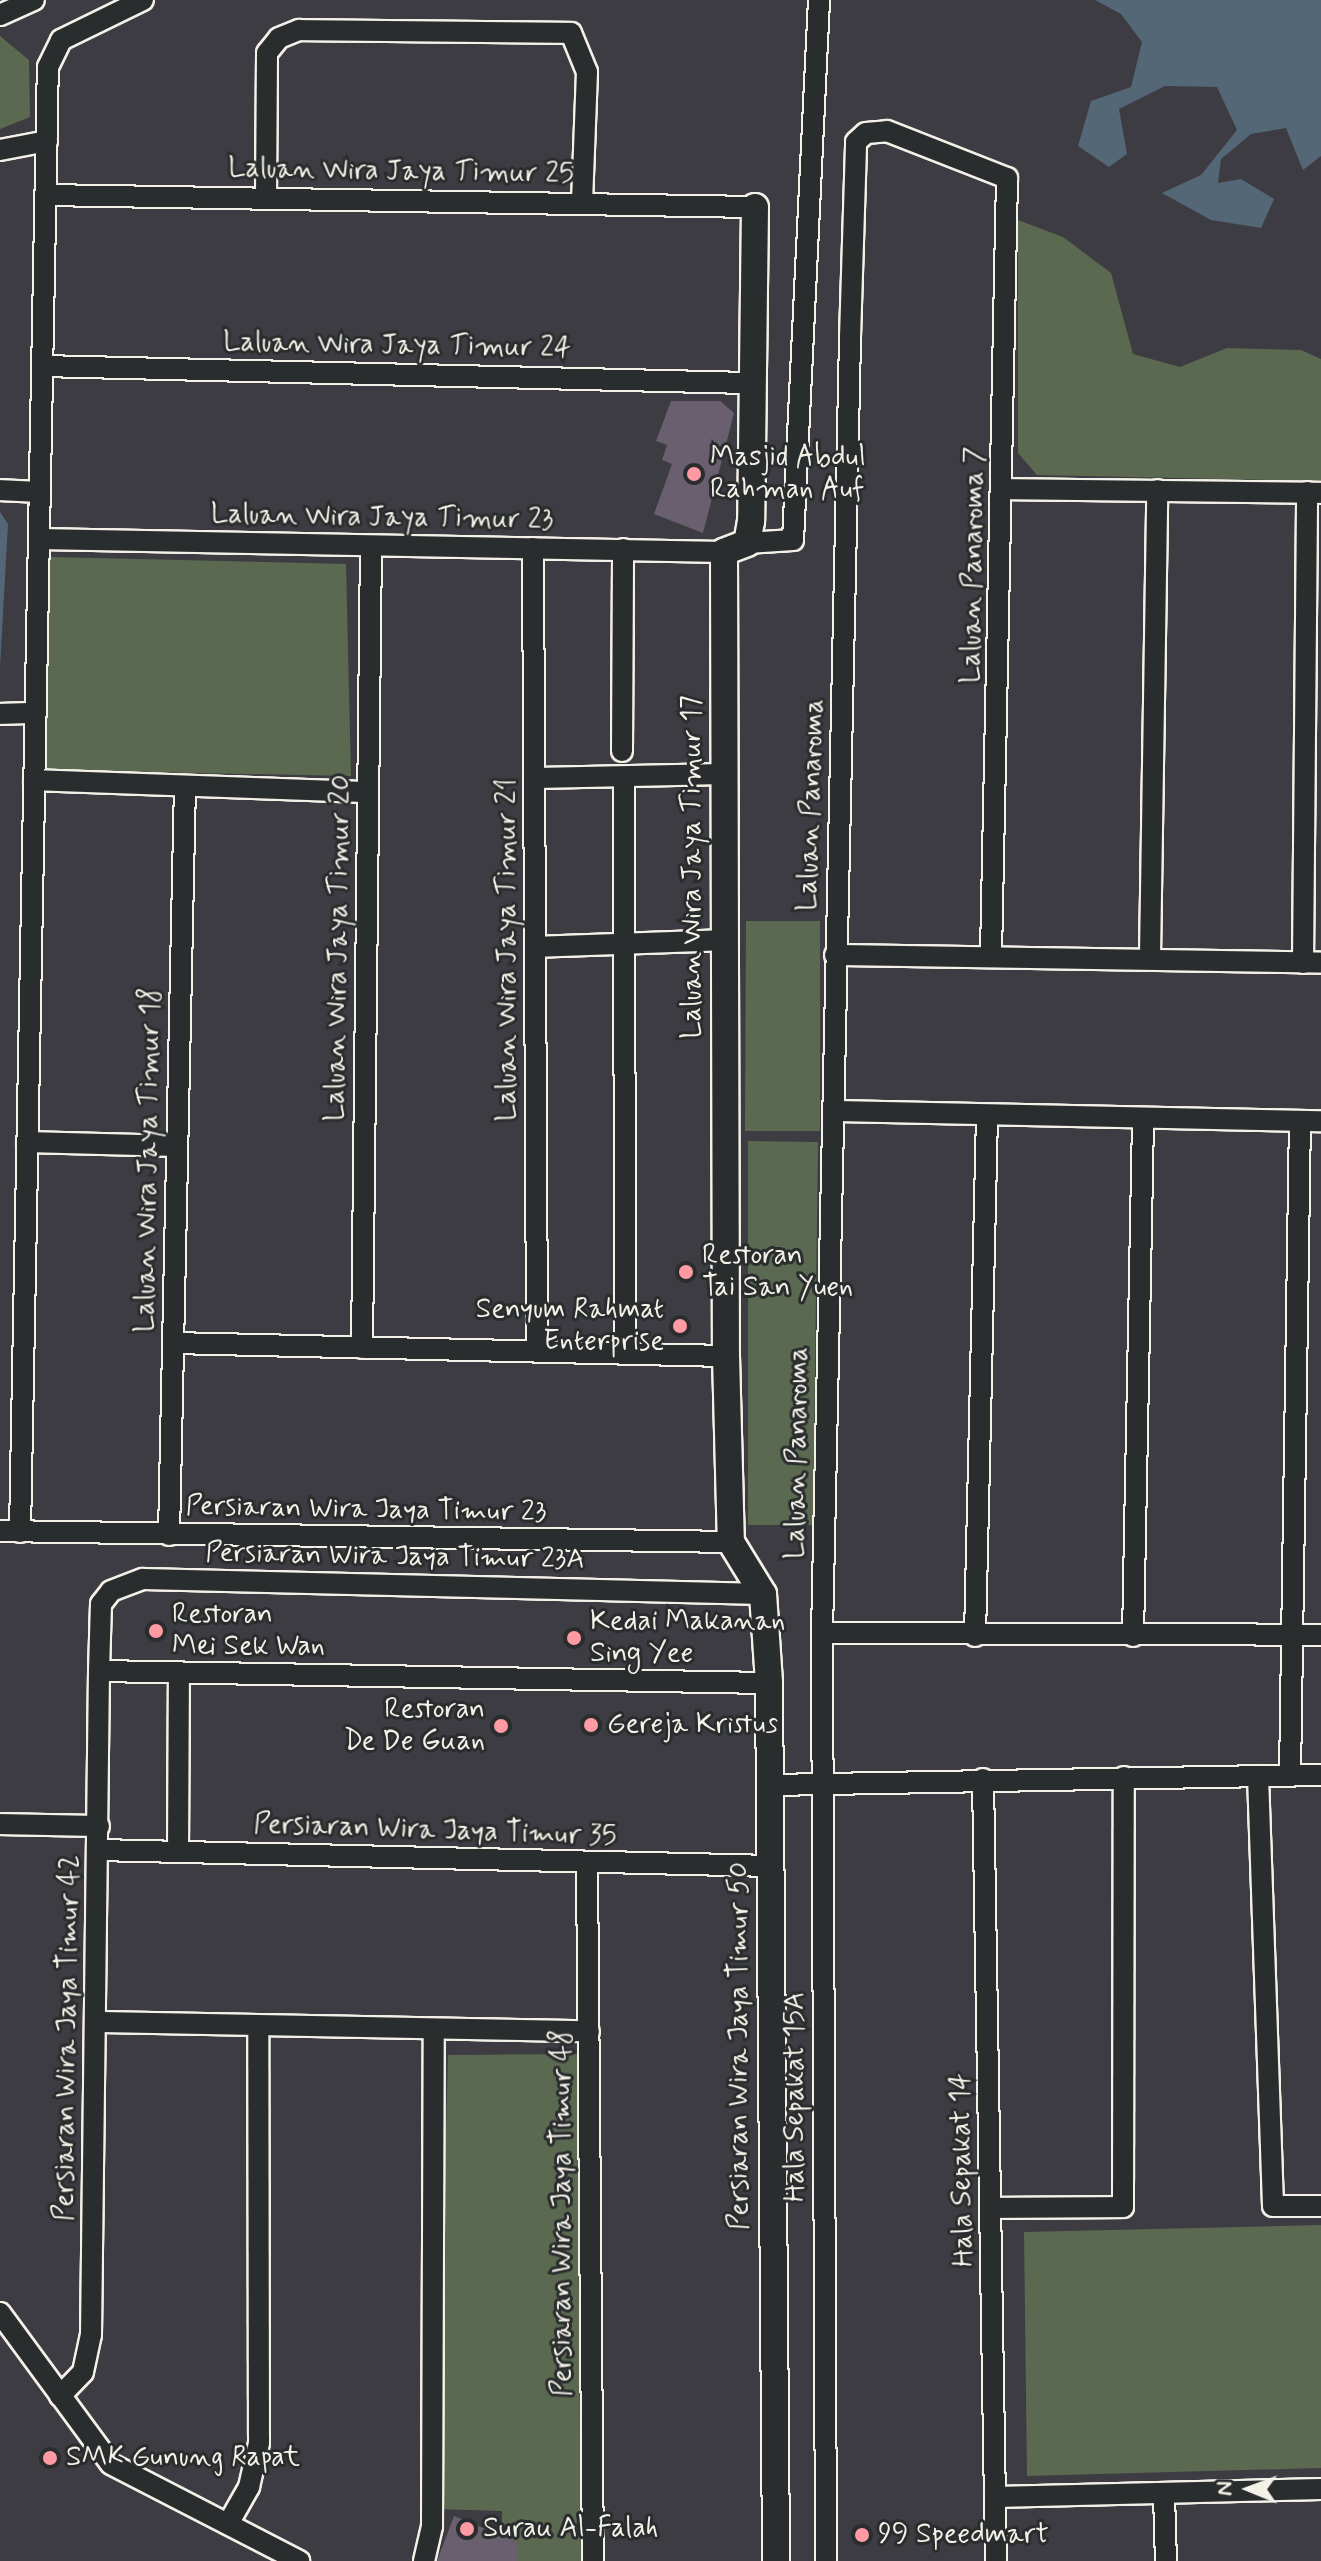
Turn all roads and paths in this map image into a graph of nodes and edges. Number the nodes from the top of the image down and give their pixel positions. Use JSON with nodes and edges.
{"nodes":[{"id":1,"x":34,"y":0,"type":"edge"},
{"id":2,"x":143,"y":0,"type":"edge"},
{"id":3,"x":819,"y":0,"type":"edge"},
{"id":4,"x":0,"y":15,"type":"edge"},
{"id":5,"x":47,"y":141,"type":"junction"},
{"id":6,"x":0,"y":150,"type":"edge"},
{"id":7,"x":1007,"y":178,"type":"joint"},
{"id":8,"x":45,"y":195,"type":"junction"},
{"id":9,"x":266,"y":198,"type":"junction"},
{"id":10,"x":582,"y":202,"type":"junction"},
{"id":11,"x":755,"y":207,"type":"joint"},
{"id":12,"x":42,"y":366,"type":"junction"},
{"id":13,"x":750,"y":383,"type":"junction"},
{"id":14,"x":1005,"y":489,"type":"junction"},
{"id":15,"x":0,"y":490,"type":"edge"},
{"id":16,"x":1157,"y":490,"type":"junction"},
{"id":17,"x":40,"y":492,"type":"junction"},
{"id":18,"x":1314,"y":492,"type":"edge"},
{"id":19,"x":39,"y":539,"type":"junction"},
{"id":20,"x":736,"y":547,"type":"junction"},
{"id":21,"x":371,"y":548,"type":"junction"},
{"id":22,"x":533,"y":548,"type":"junction"},
{"id":23,"x":623,"y":549,"type":"junction"},
{"id":24,"x":35,"y":713,"type":"junction"},
{"id":25,"x":0,"y":714,"type":"edge"},
{"id":26,"x":622,"y":751,"type":"dead end"},
{"id":27,"x":725,"y":774,"type":"junction"},
{"id":28,"x":535,"y":778,"type":"junction"},
{"id":29,"x":624,"y":778,"type":"junction"},
{"id":30,"x":34,"y":780,"type":"junction"},
{"id":31,"x":185,"y":786,"type":"junction"},
{"id":32,"x":368,"y":792,"type":"junction"},
{"id":33,"x":725,"y":940,"type":"junction"},
{"id":34,"x":625,"y":944,"type":"junction"},
{"id":35,"x":536,"y":947,"type":"junction"},
{"id":36,"x":991,"y":953,"type":"junction"},
{"id":37,"x":835,"y":955,"type":"junction"},
{"id":38,"x":1150,"y":956,"type":"junction"},
{"id":39,"x":1312,"y":963,"type":"edge"},
{"id":40,"x":835,"y":1111,"type":"junction"},
{"id":41,"x":987,"y":1116,"type":"junction"},
{"id":42,"x":1143,"y":1119,"type":"junction"},
{"id":43,"x":1310,"y":1121,"type":"edge"},
{"id":44,"x":27,"y":1142,"type":"junction"},
{"id":45,"x":177,"y":1146,"type":"junction"},
{"id":46,"x":173,"y":1343,"type":"junction"},
{"id":47,"x":362,"y":1348,"type":"junction"},
{"id":48,"x":537,"y":1351,"type":"junction"},
{"id":49,"x":625,"y":1354,"type":"junction"},
{"id":50,"x":726,"y":1356,"type":"junction"},
{"id":51,"x":10,"y":1532,"type":"edge"},
{"id":52,"x":169,"y":1535,"type":"junction"},
{"id":53,"x":731,"y":1542,"type":"junction"},
{"id":54,"x":763,"y":1594,"type":"junction"},
{"id":55,"x":822,"y":1633,"type":"junction"},
{"id":56,"x":1321,"y":1635,"type":"edge"},
{"id":57,"x":975,"y":1636,"type":"junction"},
{"id":58,"x":1133,"y":1636,"type":"junction"},
{"id":59,"x":1292,"y":1636,"type":"junction"},
{"id":60,"x":99,"y":1671,"type":"junction"},
{"id":61,"x":179,"y":1673,"type":"junction"},
{"id":62,"x":769,"y":1683,"type":"junction"},
{"id":63,"x":1321,"y":1775,"type":"edge"},
{"id":64,"x":1258,"y":1776,"type":"junction"},
{"id":65,"x":1290,"y":1776,"type":"junction"},
{"id":66,"x":1124,"y":1777,"type":"junction"},
{"id":67,"x":983,"y":1779,"type":"junction"},
{"id":68,"x":822,"y":1782,"type":"junction"},
{"id":69,"x":771,"y":1785,"type":"junction"},
{"id":70,"x":0,"y":1824,"type":"edge"},
{"id":71,"x":99,"y":1826,"type":"junction"},
{"id":72,"x":98,"y":1850,"type":"junction"},
{"id":73,"x":178,"y":1852,"type":"junction"},
{"id":74,"x":587,"y":1864,"type":"junction"},
{"id":75,"x":771,"y":1866,"type":"junction"},
{"id":76,"x":98,"y":2022,"type":"junction"},
{"id":77,"x":258,"y":2027,"type":"junction"},
{"id":78,"x":434,"y":2030,"type":"junction"},
{"id":79,"x":589,"y":2031,"type":"junction"},
{"id":80,"x":1321,"y":2206,"type":"edge"},
{"id":81,"x":992,"y":2208,"type":"junction"},
{"id":82,"x":0,"y":2313,"type":"edge"},
{"id":83,"x":60,"y":2396,"type":"junction"},
{"id":84,"x":1321,"y":2489,"type":"edge"},
{"id":85,"x":1164,"y":2495,"type":"junction"},
{"id":86,"x":995,"y":2497,"type":"junction"},
{"id":87,"x":228,"y":2524,"type":"junction"},
{"id":88,"x":299,"y":2561,"type":"edge"},
{"id":89,"x":424,"y":2561,"type":"edge"},
{"id":90,"x":593,"y":2561,"type":"edge"},
{"id":91,"x":776,"y":2561,"type":"edge"},
{"id":92,"x":826,"y":2561,"type":"edge"},
{"id":93,"x":996,"y":2561,"type":"edge"},
{"id":94,"x":1166,"y":2561,"type":"edge"}],
"edges":[{"from":1,"to":4,"type":"street"},
{"from":2,"to":5,"type":"street"},
{"from":3,"to":20,"type":"street","name":"Laluan Wira Jaya Timur 23"},
{"from":5,"to":6,"type":"street"},
{"from":5,"to":8,"type":"street"},
{"from":7,"to":14,"type":"street","name":"Laluan Panaroma 7"},
{"from":7,"to":37,"type":"street","name":"Laluan Panaroma"},
{"from":8,"to":9,"type":"street","name":"Laluan Wira Jaya Timur 25"},
{"from":8,"to":12,"type":"street"},
{"from":9,"to":10,"type":"street","name":"Laluan Wira Jaya Timur 25"},
{"from":9,"to":10,"type":"street"},
{"from":10,"to":11,"type":"street","name":"Laluan Wira Jaya Timur 25"},
{"from":11,"to":13,"type":"street","name":"Laluan Wira Jaya Timur 17"},
{"from":12,"to":13,"type":"street","name":"Laluan Wira Jaya Timur 24"},
{"from":12,"to":17,"type":"street"},
{"from":13,"to":20,"type":"street","name":"Laluan Wira Jaya Timur 17"},
{"from":14,"to":16,"type":"street"},
{"from":14,"to":36,"type":"street","name":"Laluan Panaroma 7"},
{"from":15,"to":17,"type":"street"},
{"from":16,"to":18,"type":"street"},
{"from":16,"to":38,"type":"street"},
{"from":17,"to":19,"type":"street"},
{"from":18,"to":39,"type":"street"},
{"from":19,"to":21,"type":"street","name":"Laluan Wira Jaya Timur 23"},
{"from":19,"to":24,"type":"street"},
{"from":20,"to":23,"type":"street","name":"Laluan Wira Jaya Timur 23"},
{"from":20,"to":27,"type":"street","name":"Laluan Wira Jaya Timur 17"},
{"from":21,"to":22,"type":"street","name":"Laluan Wira Jaya Timur 23"},
{"from":21,"to":32,"type":"street","name":"Laluan Wira Jaya Timur 20"},
{"from":22,"to":23,"type":"street","name":"Laluan Wira Jaya Timur 23"},
{"from":22,"to":28,"type":"street","name":"Laluan Wira Jaya Timur 21"},
{"from":23,"to":26,"type":"street"},
{"from":24,"to":25,"type":"street"},
{"from":24,"to":30,"type":"street"},
{"from":27,"to":29,"type":"street"},
{"from":27,"to":33,"type":"street","name":"Laluan Wira Jaya Timur 17"},
{"from":28,"to":29,"type":"street"},
{"from":28,"to":35,"type":"street","name":"Laluan Wira Jaya Timur 21"},
{"from":29,"to":34,"type":"street"},
{"from":30,"to":31,"type":"street"},
{"from":30,"to":44,"type":"street"},
{"from":31,"to":32,"type":"street"},
{"from":31,"to":45,"type":"street","name":"Laluan Wira Jaya Timur 18"},
{"from":32,"to":47,"type":"street","name":"Laluan Wira Jaya Timur 20"},
{"from":33,"to":34,"type":"street"},
{"from":33,"to":50,"type":"street","name":"Laluan Wira Jaya Timur 17"},
{"from":34,"to":35,"type":"street"},
{"from":34,"to":49,"type":"street"},
{"from":35,"to":48,"type":"street","name":"Laluan Wira Jaya Timur 21"},
{"from":36,"to":37,"type":"street"},
{"from":36,"to":38,"type":"street"},
{"from":37,"to":40,"type":"street","name":"Laluan Panaroma"},
{"from":38,"to":39,"type":"street"},
{"from":40,"to":41,"type":"street"},
{"from":40,"to":55,"type":"street","name":"Laluan Panaroma"},
{"from":41,"to":42,"type":"street"},
{"from":41,"to":57,"type":"street"},
{"from":42,"to":43,"type":"street"},
{"from":42,"to":58,"type":"street"},
{"from":43,"to":59,"type":"street"},
{"from":44,"to":45,"type":"street"},
{"from":44,"to":51,"type":"street"},
{"from":45,"to":46,"type":"street","name":"Laluan Wira Jaya Timur 18"},
{"from":46,"to":47,"type":"street"},
{"from":46,"to":52,"type":"street","name":"Laluan Wira Jaya Timur 18"},
{"from":47,"to":48,"type":"street"},
{"from":48,"to":49,"type":"street"},
{"from":49,"to":50,"type":"street"},
{"from":50,"to":53,"type":"street","name":"Laluan Wira Jaya Timur 17"},
{"from":51,"to":52,"type":"street","name":"Persiaran Wira Jaya Timur 23"},
{"from":52,"to":53,"type":"street","name":"Persiaran Wira Jaya Timur 23"},
{"from":53,"to":54,"type":"street","name":"Persiaran Wira Jaya Timur 50"},
{"from":54,"to":60,"type":"street","name":"Persiaran Wira Jaya Timur 23A"},
{"from":54,"to":62,"type":"street","name":"Persiaran Wira Jaya Timur 50"},
{"from":55,"to":57,"type":"street"},
{"from":55,"to":68,"type":"street","name":"Hala Sepakat 15A"},
{"from":56,"to":59,"type":"street"},
{"from":57,"to":58,"type":"street"},
{"from":58,"to":59,"type":"street"},
{"from":59,"to":65,"type":"street"},
{"from":60,"to":61,"type":"street"},
{"from":60,"to":71,"type":"street","name":"Persiaran Wira Jaya Timur 42"},
{"from":61,"to":62,"type":"street"},
{"from":61,"to":73,"type":"street"},
{"from":62,"to":69,"type":"street","name":"Persiaran Wira Jaya Timur 50"},
{"from":63,"to":65,"type":"street"},
{"from":64,"to":65,"type":"street"},
{"from":64,"to":66,"type":"street"},
{"from":64,"to":80,"type":"street"},
{"from":66,"to":67,"type":"street"},
{"from":66,"to":81,"type":"street"},
{"from":67,"to":68,"type":"street"},
{"from":67,"to":81,"type":"street","name":"Hala Sepakat 14"},
{"from":68,"to":69,"type":"street"},
{"from":68,"to":92,"type":"street","name":"Hala Sepakat 15A"},
{"from":69,"to":75,"type":"street","name":"Persiaran Wira Jaya Timur 50"},
{"from":70,"to":71,"type":"street"},
{"from":71,"to":72,"type":"street","name":"Persiaran Wira Jaya Timur 42"},
{"from":72,"to":73,"type":"street","name":"Persiaran Wira Jaya Timur 35"},
{"from":72,"to":76,"type":"street","name":"Persiaran Wira Jaya Timur 42"},
{"from":73,"to":74,"type":"street","name":"Persiaran Wira Jaya Timur 35"},
{"from":74,"to":75,"type":"street","name":"Persiaran Wira Jaya Timur 35"},
{"from":74,"to":79,"type":"street","name":"Persiaran Wira Jaya Timur 48"},
{"from":75,"to":91,"type":"street","name":"Persiaran Wira Jaya Timur 50"},
{"from":76,"to":77,"type":"street"},
{"from":76,"to":83,"type":"street","name":"Persiaran Wira Jaya Timur 42"},
{"from":77,"to":78,"type":"street"},
{"from":77,"to":87,"type":"street"},
{"from":78,"to":79,"type":"street"},
{"from":78,"to":89,"type":"street"},
{"from":79,"to":90,"type":"street","name":"Persiaran Wira Jaya Timur 48"},
{"from":81,"to":86,"type":"street","name":"Hala Sepakat 14"},
{"from":82,"to":83,"type":"street"},
{"from":83,"to":87,"type":"street"},
{"from":84,"to":85,"type":"street"},
{"from":85,"to":86,"type":"street"},
{"from":85,"to":94,"type":"street"},
{"from":86,"to":93,"type":"street","name":"Hala Sepakat 14"},
{"from":87,"to":88,"type":"street"}]}
